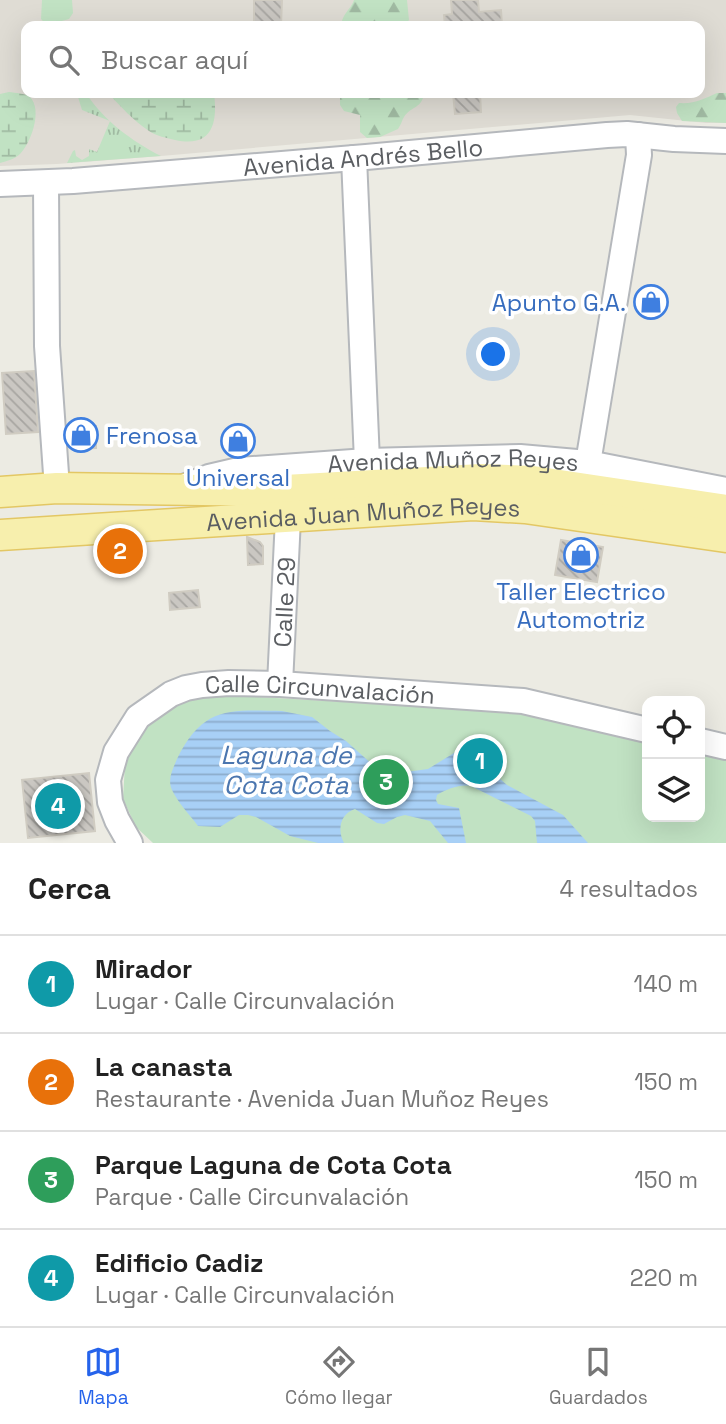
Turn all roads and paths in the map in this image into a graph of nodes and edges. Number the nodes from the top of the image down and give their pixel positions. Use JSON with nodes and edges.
{"nodes":[{"id":1,"x":638,"y":135,"type":"junction"},
{"id":2,"x":726,"y":141,"type":"edge"},
{"id":3,"x":354,"y":158,"type":"junction"},
{"id":4,"x":46,"y":183,"type":"junction"},
{"id":5,"x":0,"y":184,"type":"edge"},
{"id":6,"x":367,"y":461,"type":"junction"},
{"id":7,"x":588,"y":463,"type":"junction"},
{"id":8,"x":57,"y":488,"type":"junction"},
{"id":9,"x":179,"y":488,"type":"junction"},
{"id":10,"x":726,"y":490,"type":"edge"},
{"id":11,"x":0,"y":492,"type":"edge"},
{"id":12,"x":726,"y":510,"type":"edge"},
{"id":13,"x":288,"y":518,"type":"junction"},
{"id":14,"x":0,"y":535,"type":"edge"},
{"id":15,"x":726,"y":537,"type":"edge"},
{"id":16,"x":280,"y":684,"type":"junction"},
{"id":17,"x":642,"y":729,"type":"edge"},
{"id":18,"x":705,"y":742,"type":"edge"},
{"id":19,"x":726,"y":747,"type":"edge"},
{"id":20,"x":130,"y":843,"type":"edge"}],
"edges":[{"from":1,"to":2,"type":"street","name":"Avenida Andrés Bello"},
{"from":1,"to":3,"type":"street","name":"Avenida Andrés Bello"},
{"from":1,"to":7,"type":"street"},
{"from":3,"to":4,"type":"street","name":"Avenida Andrés Bello"},
{"from":3,"to":6,"type":"street"},
{"from":4,"to":5,"type":"street","name":"Avenida Andrés Bello"},
{"from":4,"to":8,"type":"street"},
{"from":6,"to":7,"type":"street","name":"Avenida Muñoz Reyes"},
{"from":6,"to":9,"type":"street","name":"Avenida Muñoz Reyes"},
{"from":7,"to":10,"type":"street","name":"Avenida Muñoz Reyes"},
{"from":8,"to":9,"type":"main road","name":"Avenida Juan Muñoz Reyes"},
{"from":8,"to":11,"type":"main road","name":"Avenida Juan Muñoz Reyes"},
{"from":9,"to":12,"type":"main road","name":"Avenida Juan Muñoz Reyes"},
{"from":13,"to":14,"type":"main road","name":"Avenida Juan Muñoz Reyes"},
{"from":13,"to":15,"type":"main road","name":"Avenida Juan Muñoz Reyes"},
{"from":13,"to":16,"type":"street","name":"Calle 29"},
{"from":16,"to":17,"type":"street","name":"Calle Circunvalación"},
{"from":16,"to":20,"type":"street","name":"Calle Circunvalación"},
{"from":18,"to":19,"type":"street"}]}
